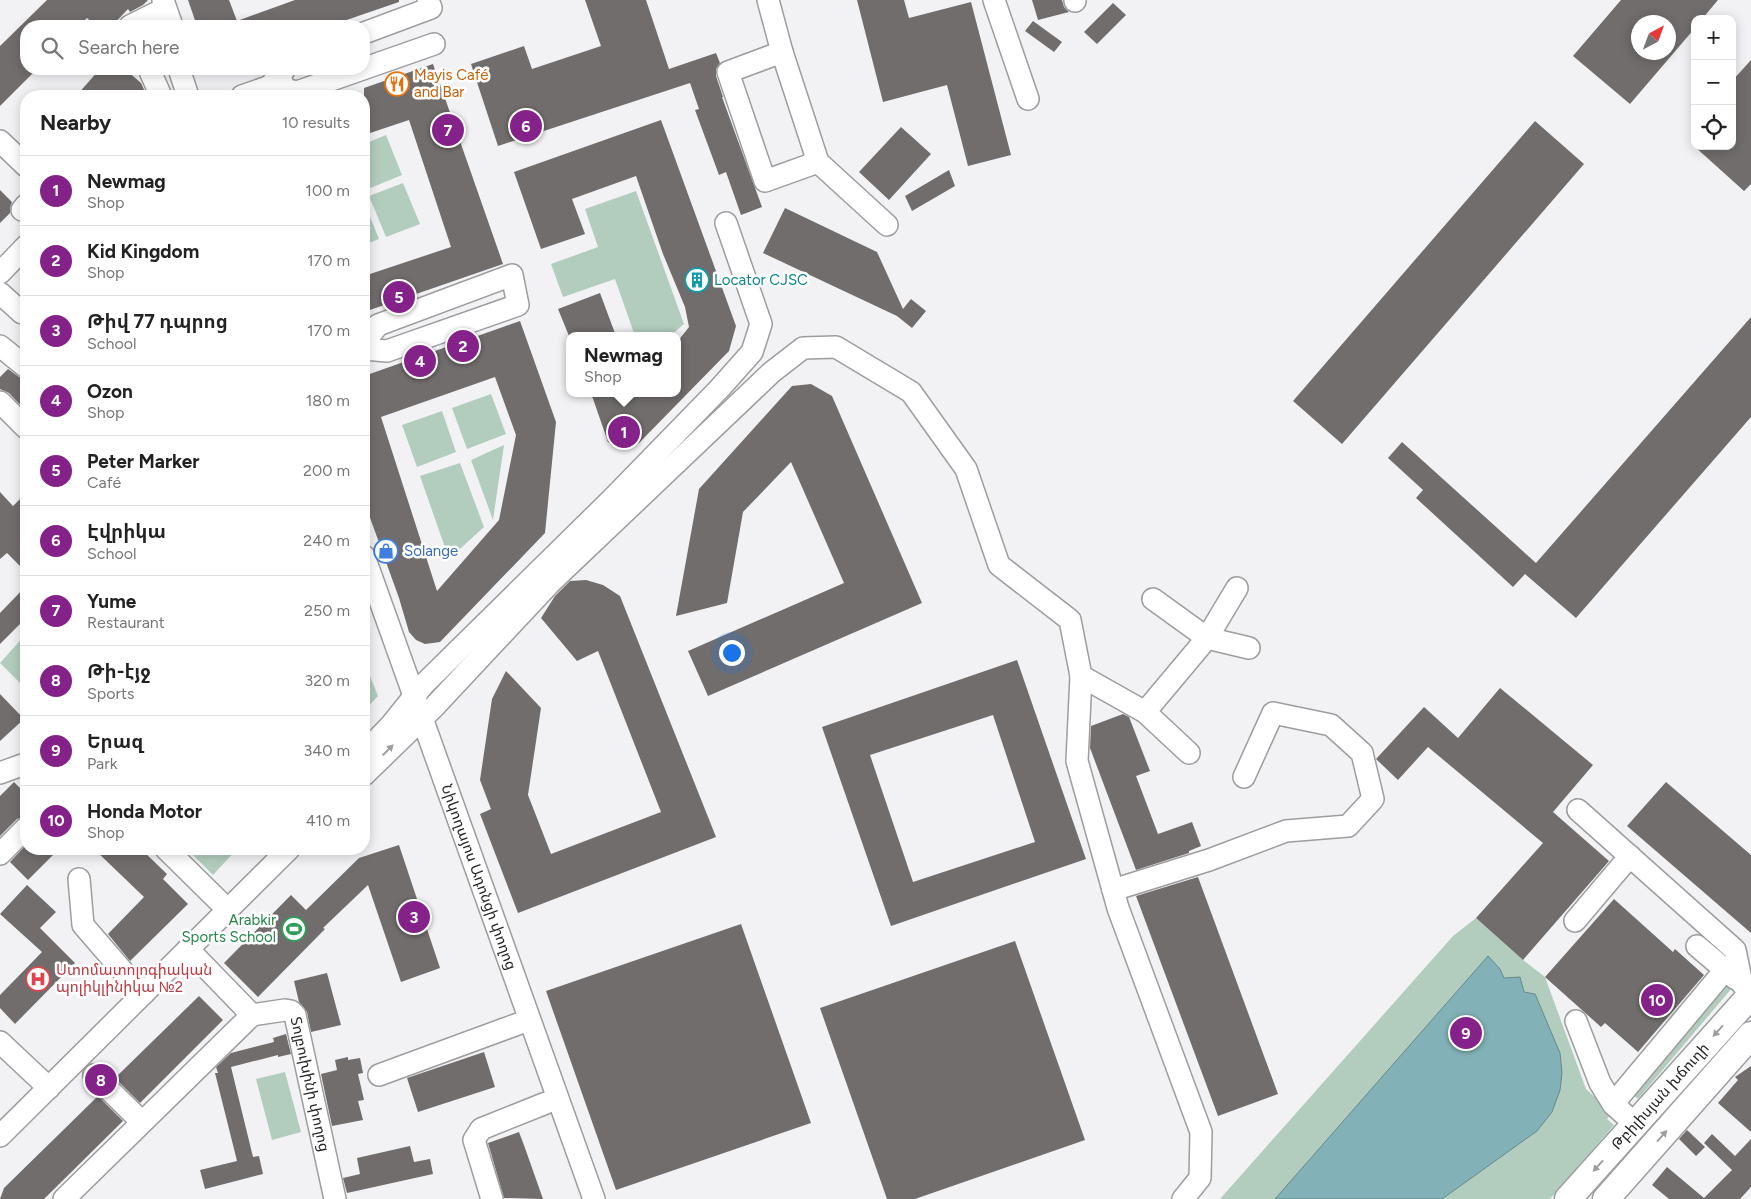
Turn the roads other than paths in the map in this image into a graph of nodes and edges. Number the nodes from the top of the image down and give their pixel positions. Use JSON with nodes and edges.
{"nodes":[{"id":1,"x":768,"y":0,"type":"edge"},
{"id":2,"x":994,"y":0,"type":"edge"},
{"id":3,"x":425,"y":6,"type":"edge"},
{"id":4,"x":162,"y":13,"type":"edge"},
{"id":5,"x":145,"y":20,"type":"edge"},
{"id":6,"x":370,"y":30,"type":"edge"},
{"id":7,"x":782,"y":52,"type":"junction"},
{"id":8,"x":370,"y":69,"type":"edge"},
{"id":9,"x":151,"y":75,"type":"edge"},
{"id":10,"x":181,"y":75,"type":"edge"},
{"id":11,"x":189,"y":75,"type":"edge"},
{"id":12,"x":280,"y":75,"type":"edge"},
{"id":13,"x":303,"y":75,"type":"edge"},
{"id":14,"x":352,"y":75,"type":"edge"},
{"id":15,"x":270,"y":86,"type":"junction"},
{"id":16,"x":156,"y":90,"type":"edge"},
{"id":17,"x":186,"y":90,"type":"edge"},
{"id":18,"x":195,"y":90,"type":"edge"},
{"id":19,"x":259,"y":90,"type":"edge"},
{"id":20,"x":288,"y":90,"type":"edge"},
{"id":21,"x":303,"y":90,"type":"edge"},
{"id":22,"x":1028,"y":99,"type":"dead end"},
{"id":23,"x":0,"y":141,"type":"edge"},
{"id":24,"x":20,"y":160,"type":"edge"},
{"id":25,"x":818,"y":162,"type":"junction"},
{"id":26,"x":726,"y":223,"type":"dead end"},
{"id":27,"x":887,"y":225,"type":"dead end"},
{"id":28,"x":20,"y":252,"type":"edge"},
{"id":29,"x":0,"y":273,"type":"edge"},
{"id":30,"x":0,"y":293,"type":"edge"},
{"id":31,"x":20,"y":311,"type":"edge"},
{"id":32,"x":422,"y":324,"type":"dead end"},
{"id":33,"x":370,"y":335,"type":"edge"},
{"id":34,"x":0,"y":346,"type":"edge"},
{"id":35,"x":370,"y":346,"type":"edge"},
{"id":36,"x":370,"y":349,"type":"edge"},
{"id":37,"x":20,"y":362,"type":"edge"},
{"id":38,"x":0,"y":402,"type":"edge"},
{"id":39,"x":20,"y":422,"type":"edge"},
{"id":40,"x":370,"y":575,"type":"edge"},
{"id":41,"x":1237,"y":588,"type":"dead end"},
{"id":42,"x":1153,"y":599,"type":"dead end"},
{"id":43,"x":370,"y":600,"type":"edge"},
{"id":44,"x":1207,"y":638,"type":"junction"},
{"id":45,"x":1249,"y":648,"type":"dead end"},
{"id":46,"x":1081,"y":676,"type":"junction"},
{"id":47,"x":414,"y":711,"type":"junction"},
{"id":48,"x":1145,"y":712,"type":"junction"},
{"id":49,"x":370,"y":747,"type":"edge"},
{"id":50,"x":1190,"y":753,"type":"dead end"},
{"id":51,"x":20,"y":766,"type":"edge"},
{"id":52,"x":370,"y":767,"type":"edge"},
{"id":53,"x":0,"y":773,"type":"edge"},
{"id":54,"x":1244,"y":777,"type":"dead end"},
{"id":55,"x":1578,"y":810,"type":"dead end"},
{"id":56,"x":20,"y":834,"type":"edge"},
{"id":57,"x":0,"y":854,"type":"edge"},
{"id":58,"x":172,"y":855,"type":"edge"},
{"id":59,"x":265,"y":855,"type":"edge"},
{"id":60,"x":283,"y":855,"type":"edge"},
{"id":61,"x":1630,"y":856,"type":"junction"},
{"id":62,"x":80,"y":879,"type":"dead end"},
{"id":63,"x":1113,"y":890,"type":"junction"},
{"id":64,"x":224,"y":905,"type":"junction"},
{"id":65,"x":1576,"y":921,"type":"dead end"},
{"id":66,"x":1696,"y":946,"type":"dead end"},
{"id":67,"x":188,"y":949,"type":"junction"},
{"id":68,"x":1725,"y":970,"type":"junction"},
{"id":69,"x":140,"y":989,"type":"junction"},
{"id":70,"x":1748,"y":990,"type":"edge"},
{"id":71,"x":252,"y":1015,"type":"junction"},
{"id":72,"x":1576,"y":1021,"type":"dead end"},
{"id":73,"x":518,"y":1024,"type":"junction"},
{"id":74,"x":1751,"y":1035,"type":"edge"},
{"id":75,"x":0,"y":1042,"type":"edge"},
{"id":76,"x":94,"y":1075,"type":"dead end"},
{"id":77,"x":379,"y":1075,"type":"dead end"},
{"id":78,"x":45,"y":1083,"type":"junction"},
{"id":79,"x":1618,"y":1098,"type":"junction"},
{"id":80,"x":546,"y":1103,"type":"junction"},
{"id":81,"x":1641,"y":1118,"type":"junction"},
{"id":82,"x":0,"y":1119,"type":"edge"},
{"id":83,"x":142,"y":1122,"type":"junction"},
{"id":84,"x":0,"y":1136,"type":"edge"},
{"id":85,"x":64,"y":1199,"type":"edge"},
{"id":86,"x":335,"y":1199,"type":"edge"},
{"id":87,"x":492,"y":1199,"type":"edge"},
{"id":88,"x":581,"y":1199,"type":"edge"},
{"id":89,"x":594,"y":1199,"type":"edge"},
{"id":90,"x":1183,"y":1199,"type":"edge"},
{"id":91,"x":1568,"y":1199,"type":"edge"},
{"id":92,"x":1606,"y":1199,"type":"edge"}],
"edges":[{"from":1,"to":7,"type":"street"},
{"from":2,"to":22,"type":"street"},
{"from":3,"to":6,"type":"street"},
{"from":3,"to":8,"type":"street"},
{"from":4,"to":5,"type":"street"},
{"from":7,"to":25,"type":"street"},
{"from":7,"to":25,"type":"street"},
{"from":9,"to":16,"type":"street"},
{"from":10,"to":17,"type":"street"},
{"from":11,"to":18,"type":"street"},
{"from":12,"to":15,"type":"street"},
{"from":13,"to":15,"type":"street"},
{"from":14,"to":21,"type":"street"},
{"from":15,"to":19,"type":"street"},
{"from":15,"to":20,"type":"street"},
{"from":23,"to":24,"type":"street"},
{"from":25,"to":27,"type":"street"},
{"from":26,"to":47,"type":"street"},
{"from":28,"to":29,"type":"street"},
{"from":30,"to":31,"type":"street"},
{"from":32,"to":35,"type":"street"},
{"from":33,"to":36,"type":"street"},
{"from":34,"to":37,"type":"street"},
{"from":38,"to":39,"type":"street"},
{"from":40,"to":47,"type":"street","name":"Նիկողայոս Ադոնցի փողոց"},
{"from":41,"to":44,"type":"street"},
{"from":42,"to":44,"type":"street"},
{"from":43,"to":47,"type":"street","name":"Նիկողայոս Ադոնցի փողոց"},
{"from":44,"to":45,"type":"street"},
{"from":44,"to":48,"type":"street"},
{"from":46,"to":47,"type":"street"},
{"from":46,"to":48,"type":"street"},
{"from":46,"to":63,"type":"street"},
{"from":47,"to":49,"type":"street"},
{"from":52,"to":47,"type":"street","one_way":true},
{"from":47,"to":73,"type":"street","name":"Նիկողայոս Ադոնցի փողոց"},
{"from":47,"to":89,"type":"street","name":"Նիկողայոս Ադոնցի փողոց"},
{"from":48,"to":50,"type":"street"},
{"from":51,"to":53,"type":"street"},
{"from":54,"to":63,"type":"street"},
{"from":55,"to":61,"type":"street"},
{"from":56,"to":57,"type":"street"},
{"from":58,"to":64,"type":"street"},
{"from":59,"to":64,"type":"street"},
{"from":60,"to":64,"type":"street"},
{"from":61,"to":65,"type":"street"},
{"from":61,"to":70,"type":"street"},
{"from":62,"to":69,"type":"street"},
{"from":63,"to":90,"type":"street"},
{"from":64,"to":67,"type":"street"},
{"from":64,"to":69,"type":"street"},
{"from":66,"to":68,"type":"street"},
{"from":67,"to":69,"type":"street"},
{"from":67,"to":71,"type":"street"},
{"from":68,"to":70,"type":"street"},
{"from":68,"to":79,"type":"street"},
{"from":69,"to":78,"type":"street"},
{"from":70,"to":81,"type":"main road","name":"Թբիլիսյան խճուղի","one_way":true},
{"from":71,"to":83,"type":"street"},
{"from":71,"to":86,"type":"street","name":"Տոլբուխինի փողոց"},
{"from":72,"to":79,"type":"street"},
{"from":73,"to":77,"type":"street"},
{"from":73,"to":80,"type":"street","name":"Նիկողայոս Ադոնցի փողոց"},
{"from":92,"to":74,"type":"main road","name":"Թբիլիսյան խճուղի","one_way":true},
{"from":75,"to":78,"type":"street"},
{"from":76,"to":83,"type":"street"},
{"from":78,"to":82,"type":"street"},
{"from":78,"to":84,"type":"street"},
{"from":79,"to":81,"type":"street"},
{"from":80,"to":87,"type":"street"},
{"from":80,"to":88,"type":"street","name":"Նիկողայոս Ադոնցի փողոց"},
{"from":81,"to":91,"type":"main road","name":"Թբիլիսյան խճուղի","one_way":true},
{"from":83,"to":85,"type":"street"}]}
